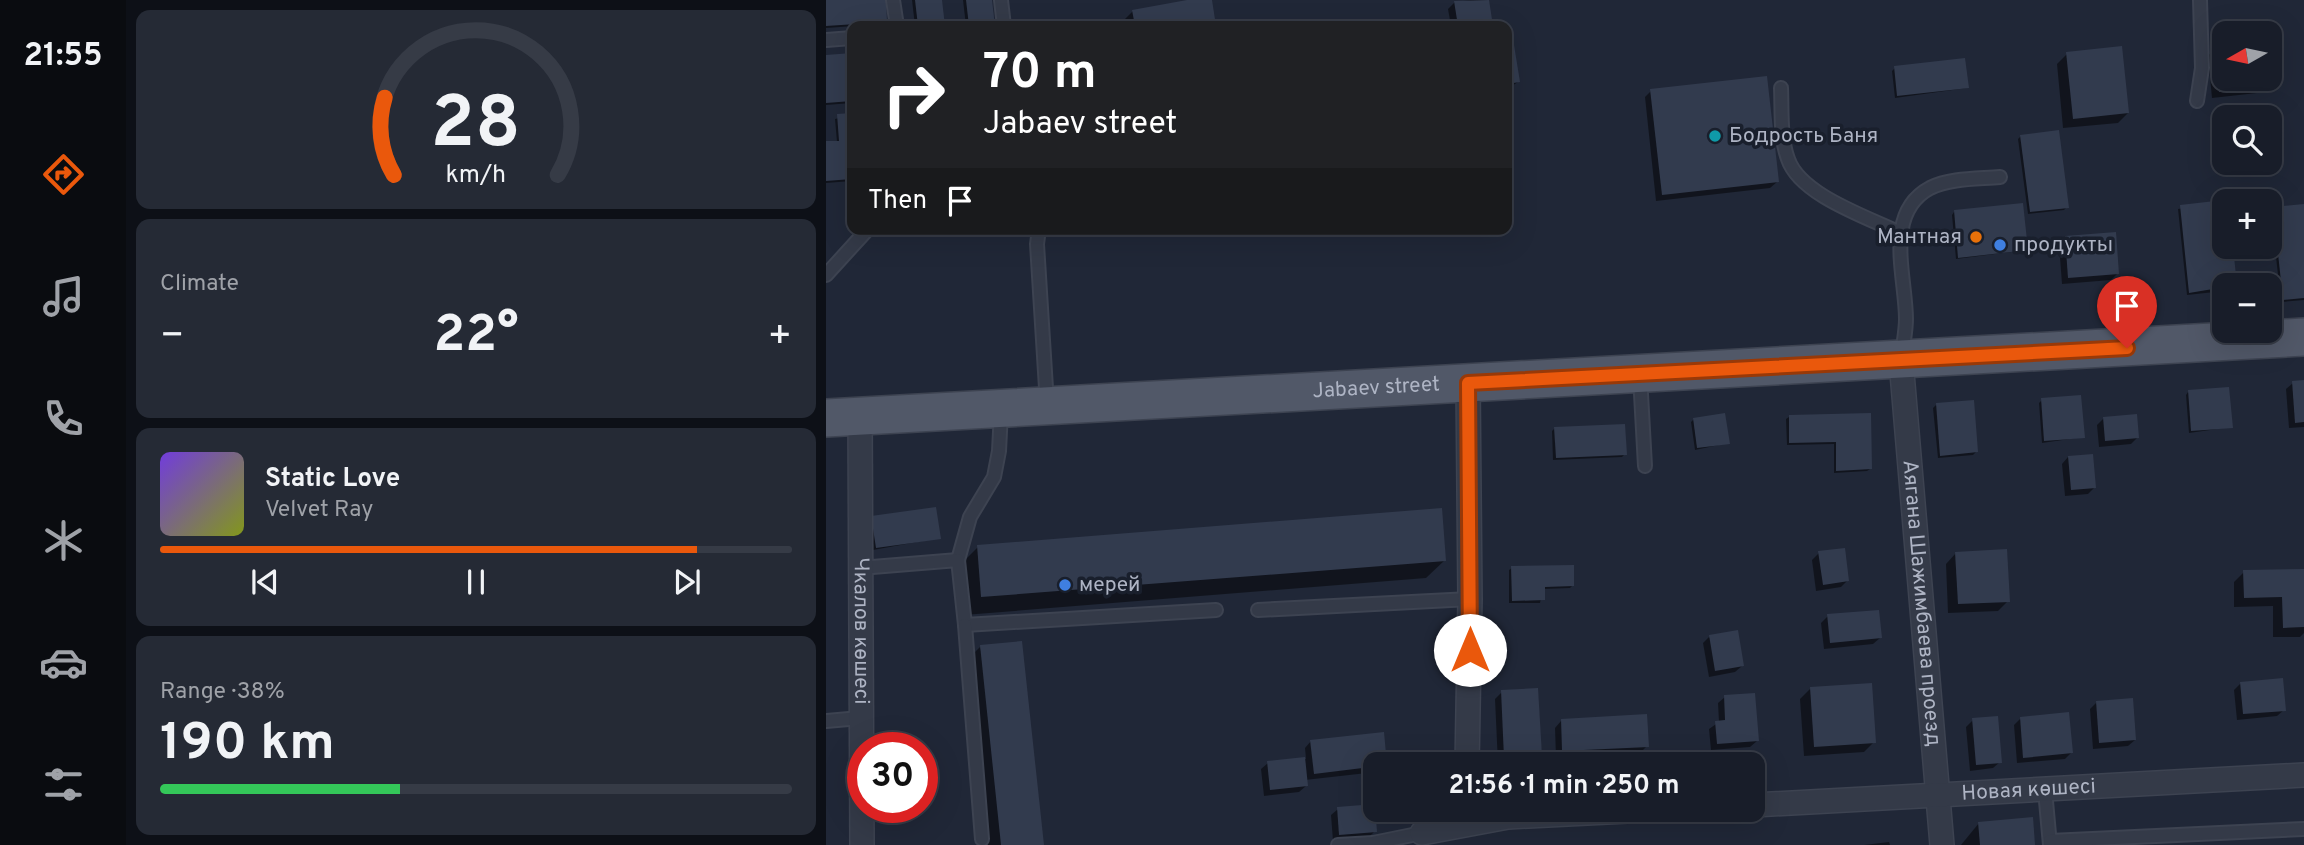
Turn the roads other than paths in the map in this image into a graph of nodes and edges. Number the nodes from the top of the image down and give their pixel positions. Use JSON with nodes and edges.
{"nodes":[{"id":1,"x":893,"y":0,"type":"edge"},
{"id":2,"x":1001,"y":0,"type":"edge"},
{"id":3,"x":2200,"y":0,"type":"edge"},
{"id":4,"x":896,"y":21,"type":"edge"},
{"id":5,"x":1003,"y":21,"type":"edge"},
{"id":6,"x":847,"y":38,"type":"edge"},
{"id":7,"x":826,"y":40,"type":"edge"},
{"id":8,"x":1781,"y":88,"type":"dead end"},
{"id":9,"x":2197,"y":101,"type":"dead end"},
{"id":10,"x":2000,"y":177,"type":"dead end"},
{"id":11,"x":1900,"y":233,"type":"junction"},
{"id":12,"x":863,"y":235,"type":"edge"},
{"id":13,"x":1038,"y":235,"type":"edge"},
{"id":14,"x":826,"y":275,"type":"edge"},
{"id":15,"x":2304,"y":337,"type":"edge"},
{"id":16,"x":1901,"y":360,"type":"junction"},
{"id":17,"x":1640,"y":372,"type":"junction"},
{"id":18,"x":1468,"y":383,"type":"junction"},
{"id":19,"x":1047,"y":405,"type":"junction"},
{"id":20,"x":1001,"y":406,"type":"junction"},
{"id":21,"x":843,"y":417,"type":"edge"},
{"id":22,"x":1645,"y":466,"type":"dead end"},
{"id":23,"x":957,"y":560,"type":"junction"},
{"id":24,"x":860,"y":568,"type":"junction"},
{"id":25,"x":1470,"y":599,"type":"junction"},
{"id":26,"x":1216,"y":610,"type":"dead end"},
{"id":27,"x":1258,"y":610,"type":"dead end"},
{"id":28,"x":965,"y":625,"type":"junction"},
{"id":29,"x":860,"y":718,"type":"junction"},
{"id":30,"x":826,"y":721,"type":"edge"},
{"id":31,"x":1467,"y":752,"type":"edge"},
{"id":32,"x":2304,"y":775,"type":"edge"},
{"id":33,"x":2045,"y":790,"type":"junction"},
{"id":34,"x":1938,"y":796,"type":"junction"},
{"id":35,"x":1765,"y":804,"type":"edge"},
{"id":36,"x":1433,"y":822,"type":"edge"},
{"id":37,"x":1488,"y":822,"type":"edge"},
{"id":38,"x":2304,"y":829,"type":"edge"},
{"id":39,"x":982,"y":839,"type":"dead end"},
{"id":40,"x":1422,"y":839,"type":"edge"},
{"id":41,"x":2050,"y":843,"type":"edge"},
{"id":42,"x":862,"y":845,"type":"edge"},
{"id":43,"x":1338,"y":845,"type":"edge"},
{"id":44,"x":1942,"y":845,"type":"edge"}],
"edges":[{"from":1,"to":4,"type":"lane"},
{"from":2,"to":5,"type":"lane"},
{"from":3,"to":9,"type":"lane"},
{"from":6,"to":7,"type":"lane"},
{"from":8,"to":11,"type":"lane"},
{"from":10,"to":11,"type":"lane"},
{"from":11,"to":16,"type":"lane"},
{"from":12,"to":14,"type":"lane"},
{"from":13,"to":19,"type":"lane"},
{"from":15,"to":16,"type":"main road","name":"Jabaev street"},
{"from":16,"to":17,"type":"main road","name":"Jabaev street"},
{"from":16,"to":34,"type":"street","name":"Аягана Шажимбаева проезд"},
{"from":17,"to":18,"type":"main road","name":"Jabaev street"},
{"from":17,"to":22,"type":"lane"},
{"from":18,"to":19,"type":"main road","name":"Jabaev street"},
{"from":18,"to":25,"type":"street"},
{"from":19,"to":20,"type":"main road","name":"Jabaev street"},
{"from":20,"to":21,"type":"main road","name":"Jabaev street"},
{"from":20,"to":23,"type":"lane"},
{"from":21,"to":24,"type":"street","name":"Чкалов көшесі"},
{"from":23,"to":24,"type":"lane"},
{"from":23,"to":28,"type":"lane"},
{"from":24,"to":29,"type":"street","name":"Чкалов көшесі"},
{"from":25,"to":27,"type":"lane"},
{"from":25,"to":31,"type":"street"},
{"from":26,"to":28,"type":"lane"},
{"from":28,"to":39,"type":"lane"},
{"from":29,"to":30,"type":"lane"},
{"from":29,"to":42,"type":"street","name":"Чкалов көшесі"},
{"from":32,"to":33,"type":"street","name":"Новая көшесі"},
{"from":33,"to":34,"type":"street","name":"Новая көшесі"},
{"from":33,"to":41,"type":"lane"},
{"from":34,"to":35,"type":"street","name":"Новая көшесі"},
{"from":34,"to":44,"type":"street","name":"Аягана Шажимбаева проезд"},
{"from":36,"to":40,"type":"street"},
{"from":37,"to":40,"type":"street"},
{"from":38,"to":41,"type":"lane"},
{"from":40,"to":43,"type":"lane"}]}
